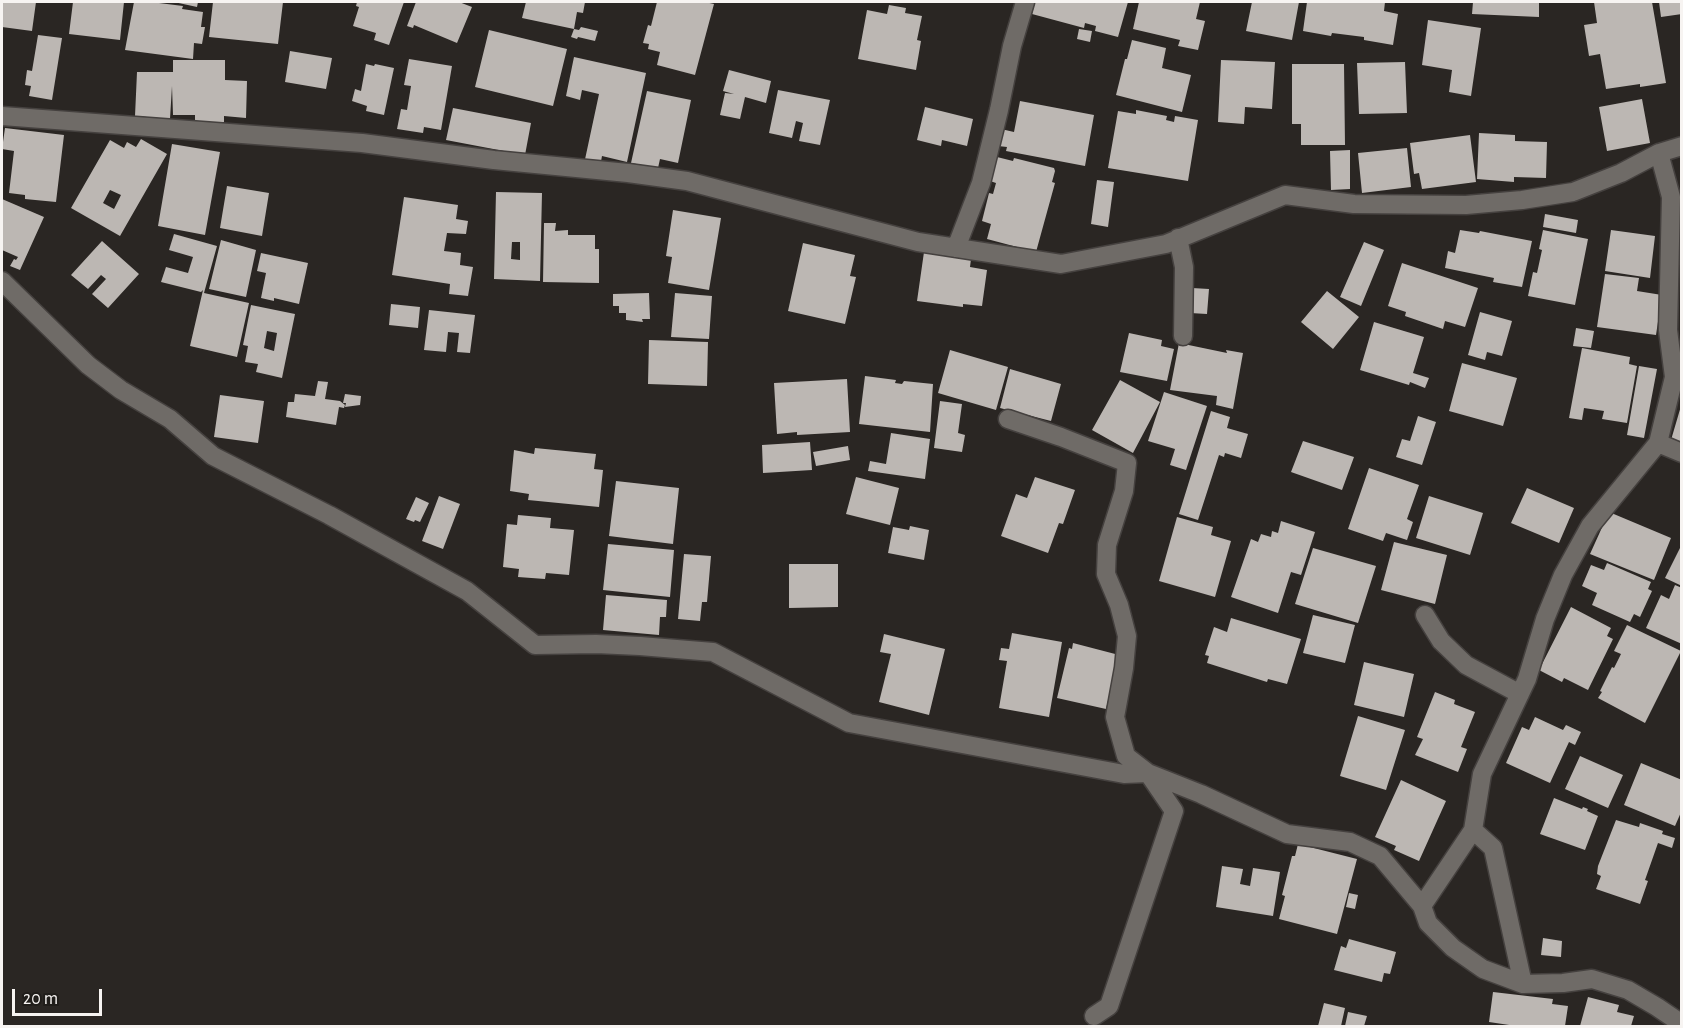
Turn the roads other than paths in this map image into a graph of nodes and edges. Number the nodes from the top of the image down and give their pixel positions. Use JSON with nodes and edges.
{"nodes":[{"id":1,"x":1025,"y":2,"type":"edge"},
{"id":2,"x":2,"y":116,"type":"edge"},
{"id":3,"x":1682,"y":146,"type":"edge"},
{"id":4,"x":1659,"y":153,"type":"junction"},
{"id":5,"x":1178,"y":238,"type":"junction"},
{"id":6,"x":956,"y":248,"type":"junction"},
{"id":7,"x":2,"y":281,"type":"edge"},
{"id":8,"x":1183,"y":336,"type":"dead end"},
{"id":9,"x":1678,"y":377,"type":"edge"},
{"id":10,"x":1008,"y":419,"type":"dead end"},
{"id":11,"x":1658,"y":443,"type":"junction"},
{"id":12,"x":1682,"y":453,"type":"edge"},
{"id":13,"x":1425,"y":615,"type":"dead end"},
{"id":14,"x":1520,"y":694,"type":"junction"},
{"id":15,"x":1148,"y":773,"type":"junction"},
{"id":16,"x":1473,"y":830,"type":"junction"},
{"id":17,"x":1422,"y":906,"type":"junction"},
{"id":18,"x":1522,"y":984,"type":"junction"},
{"id":19,"x":1094,"y":1016,"type":"dead end"},
{"id":20,"x":1682,"y":1024,"type":"edge"}],
"edges":[{"from":1,"to":6,"type":"street"},
{"from":2,"to":6,"type":"street"},
{"from":3,"to":4,"type":"street"},
{"from":4,"to":5,"type":"street"},
{"from":4,"to":9,"type":"street"},
{"from":5,"to":6,"type":"street"},
{"from":5,"to":8,"type":"street"},
{"from":7,"to":15,"type":"street"},
{"from":9,"to":11,"type":"street"},
{"from":10,"to":15,"type":"street"},
{"from":11,"to":12,"type":"street"},
{"from":11,"to":14,"type":"street"},
{"from":13,"to":14,"type":"street"},
{"from":14,"to":16,"type":"street"},
{"from":15,"to":17,"type":"street"},
{"from":15,"to":19,"type":"street"},
{"from":16,"to":17,"type":"street"},
{"from":16,"to":18,"type":"street"},
{"from":17,"to":18,"type":"street"},
{"from":18,"to":20,"type":"street"}]}
